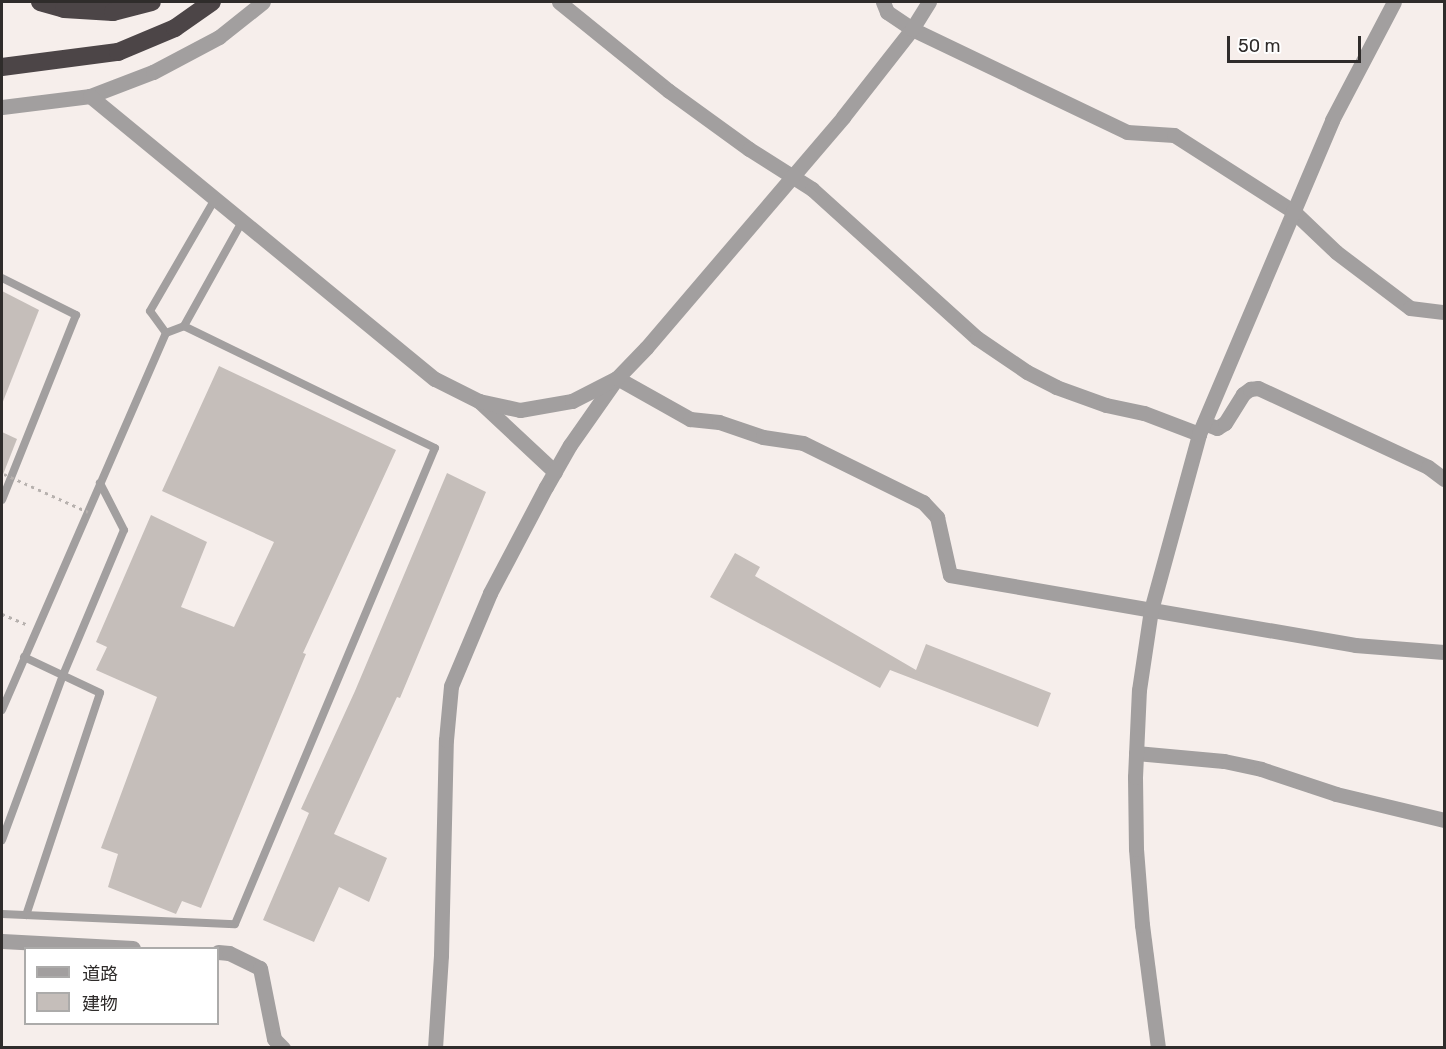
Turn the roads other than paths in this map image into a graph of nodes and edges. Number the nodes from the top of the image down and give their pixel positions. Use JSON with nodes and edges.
{"nodes":[{"id":1,"x":40,"y":2,"type":"edge"},
{"id":2,"x":152,"y":2,"type":"edge"},
{"id":3,"x":212,"y":2,"type":"edge"},
{"id":4,"x":263,"y":2,"type":"edge"},
{"id":5,"x":559,"y":2,"type":"edge"},
{"id":6,"x":883,"y":2,"type":"edge"},
{"id":7,"x":929,"y":2,"type":"edge"},
{"id":8,"x":1394,"y":2,"type":"edge"},
{"id":9,"x":912,"y":29,"type":"junction"},
{"id":10,"x":2,"y":68,"type":"edge"},
{"id":11,"x":90,"y":96,"type":"junction"},
{"id":12,"x":2,"y":107,"type":"edge"},
{"id":13,"x":792,"y":176,"type":"junction"},
{"id":14,"x":215,"y":199,"type":"junction"},
{"id":15,"x":1293,"y":212,"type":"junction"},
{"id":16,"x":242,"y":222,"type":"junction"},
{"id":17,"x":2,"y":278,"type":"edge"},
{"id":18,"x":1444,"y":312,"type":"edge"},
{"id":19,"x":184,"y":326,"type":"junction"},
{"id":20,"x":166,"y":333,"type":"junction"},
{"id":21,"x":617,"y":378,"type":"junction"},
{"id":22,"x":478,"y":401,"type":"junction"},
{"id":23,"x":1202,"y":429,"type":"junction"},
{"id":24,"x":555,"y":471,"type":"junction"},
{"id":25,"x":1444,"y":479,"type":"edge"},
{"id":26,"x":100,"y":483,"type":"junction"},
{"id":27,"x":2,"y":500,"type":"edge"},
{"id":28,"x":1152,"y":610,"type":"junction"},
{"id":29,"x":1444,"y":652,"type":"edge"},
{"id":30,"x":24,"y":657,"type":"junction"},
{"id":31,"x":63,"y":675,"type":"junction"},
{"id":32,"x":2,"y":710,"type":"edge"},
{"id":33,"x":1136,"y":753,"type":"junction"},
{"id":34,"x":1444,"y":820,"type":"edge"},
{"id":35,"x":2,"y":840,"type":"edge"},
{"id":36,"x":2,"y":914,"type":"edge"},
{"id":37,"x":26,"y":915,"type":"junction"},
{"id":38,"x":2,"y":941,"type":"edge"},
{"id":39,"x":115,"y":947,"type":"edge"},
{"id":40,"x":219,"y":952,"type":"edge"},
{"id":41,"x":283,"y":1047,"type":"edge"},
{"id":42,"x":435,"y":1047,"type":"edge"},
{"id":43,"x":1158,"y":1047,"type":"edge"}],
"edges":[{"from":1,"to":2,"type":"highway"},
{"from":3,"to":10,"type":"highway"},
{"from":4,"to":11,"type":"street"},
{"from":5,"to":13,"type":"street"},
{"from":6,"to":9,"type":"street"},
{"from":7,"to":9,"type":"street"},
{"from":8,"to":15,"type":"street"},
{"from":9,"to":13,"type":"street"},
{"from":9,"to":15,"type":"street"},
{"from":11,"to":12,"type":"street"},
{"from":11,"to":14,"type":"street"},
{"from":13,"to":21,"type":"street"},
{"from":13,"to":23,"type":"street"},
{"from":14,"to":16,"type":"street"},
{"from":14,"to":20,"type":"lane"},
{"from":15,"to":18,"type":"street"},
{"from":15,"to":23,"type":"street"},
{"from":16,"to":19,"type":"lane"},
{"from":16,"to":22,"type":"street"},
{"from":17,"to":27,"type":"lane"},
{"from":19,"to":20,"type":"lane"},
{"from":19,"to":37,"type":"lane"},
{"from":20,"to":26,"type":"lane"},
{"from":21,"to":22,"type":"street"},
{"from":21,"to":24,"type":"street"},
{"from":21,"to":28,"type":"street"},
{"from":22,"to":24,"type":"street"},
{"from":23,"to":25,"type":"street"},
{"from":23,"to":28,"type":"street"},
{"from":24,"to":42,"type":"street"},
{"from":26,"to":30,"type":"lane"},
{"from":26,"to":31,"type":"lane"},
{"from":28,"to":29,"type":"street"},
{"from":28,"to":33,"type":"street"},
{"from":30,"to":31,"type":"lane"},
{"from":30,"to":32,"type":"lane"},
{"from":31,"to":35,"type":"lane"},
{"from":31,"to":37,"type":"lane"},
{"from":33,"to":34,"type":"street"},
{"from":33,"to":43,"type":"street"},
{"from":36,"to":37,"type":"lane"},
{"from":38,"to":39,"type":"street"},
{"from":40,"to":41,"type":"street"}]}
